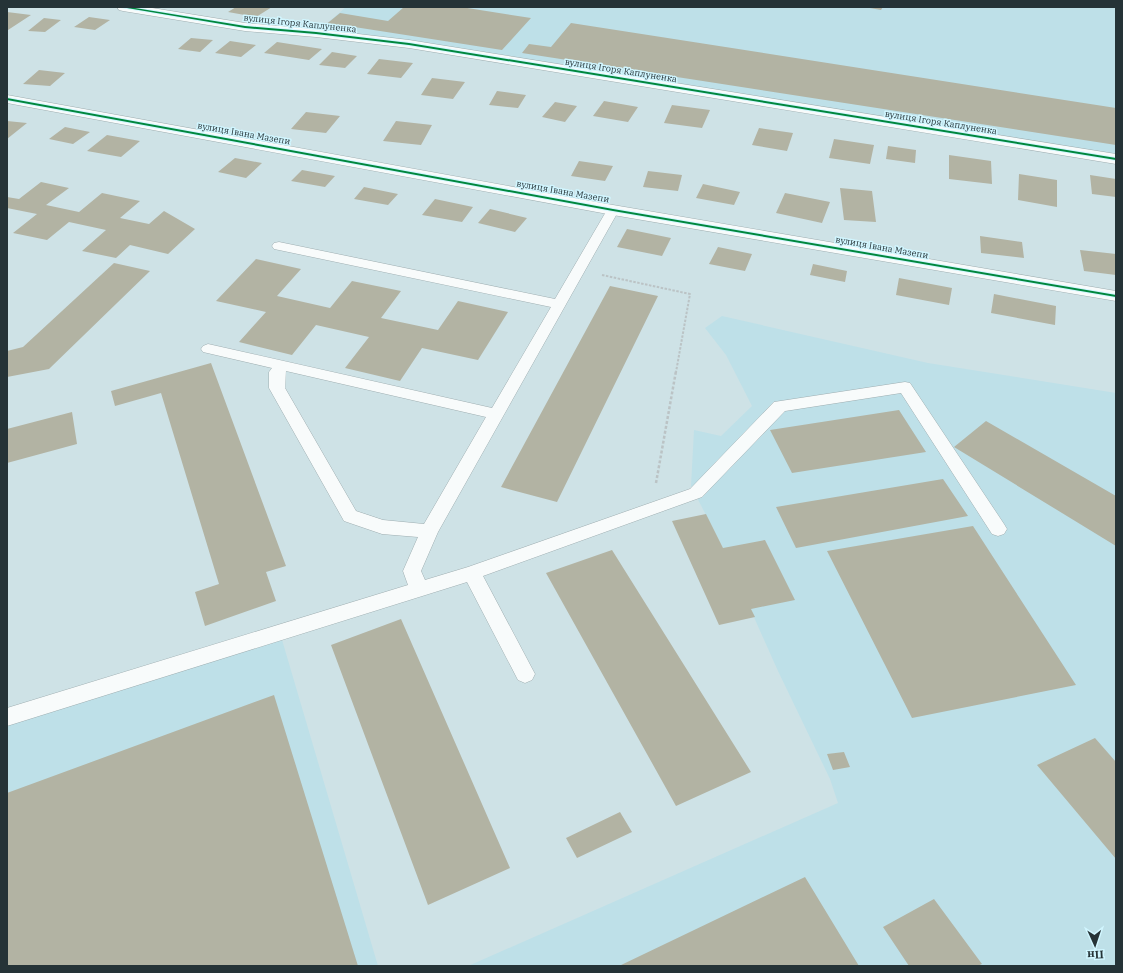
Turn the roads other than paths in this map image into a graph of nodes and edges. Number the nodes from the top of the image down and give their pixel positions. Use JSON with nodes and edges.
{"nodes":[{"id":1,"x":123,"y":7,"type":"edge"},
{"id":2,"x":7,"y":99,"type":"edge"},
{"id":3,"x":1116,"y":159,"type":"edge"},
{"id":4,"x":612,"y":210,"type":"junction"},
{"id":5,"x":279,"y":246,"type":"dead end"},
{"id":6,"x":1116,"y":296,"type":"edge"},
{"id":7,"x":559,"y":304,"type":"junction"},
{"id":8,"x":208,"y":349,"type":"dead end"},
{"id":9,"x":283,"y":365,"type":"junction"},
{"id":10,"x":496,"y":414,"type":"junction"},
{"id":11,"x":998,"y":529,"type":"dead end"},
{"id":12,"x":429,"y":531,"type":"junction"},
{"id":13,"x":472,"y":573,"type":"junction"},
{"id":14,"x":419,"y":589,"type":"junction"},
{"id":15,"x":525,"y":674,"type":"dead end"},
{"id":16,"x":7,"y":717,"type":"edge"}],
"edges":[{"from":1,"to":3,"type":"street","name":"вулиця Ігоря Каплуненка"},
{"from":2,"to":4,"type":"street","name":"вулиця Івана Мазепи"},
{"from":4,"to":6,"type":"street","name":"вулиця Івана Мазепи"},
{"from":4,"to":7,"type":"lane"},
{"from":5,"to":7,"type":"lane"},
{"from":7,"to":10,"type":"lane"},
{"from":8,"to":9,"type":"lane"},
{"from":9,"to":10,"type":"lane"},
{"from":9,"to":12,"type":"lane"},
{"from":10,"to":12,"type":"lane"},
{"from":11,"to":13,"type":"lane"},
{"from":12,"to":14,"type":"lane"},
{"from":13,"to":14,"type":"lane"},
{"from":13,"to":15,"type":"lane"},
{"from":14,"to":16,"type":"lane"}]}
